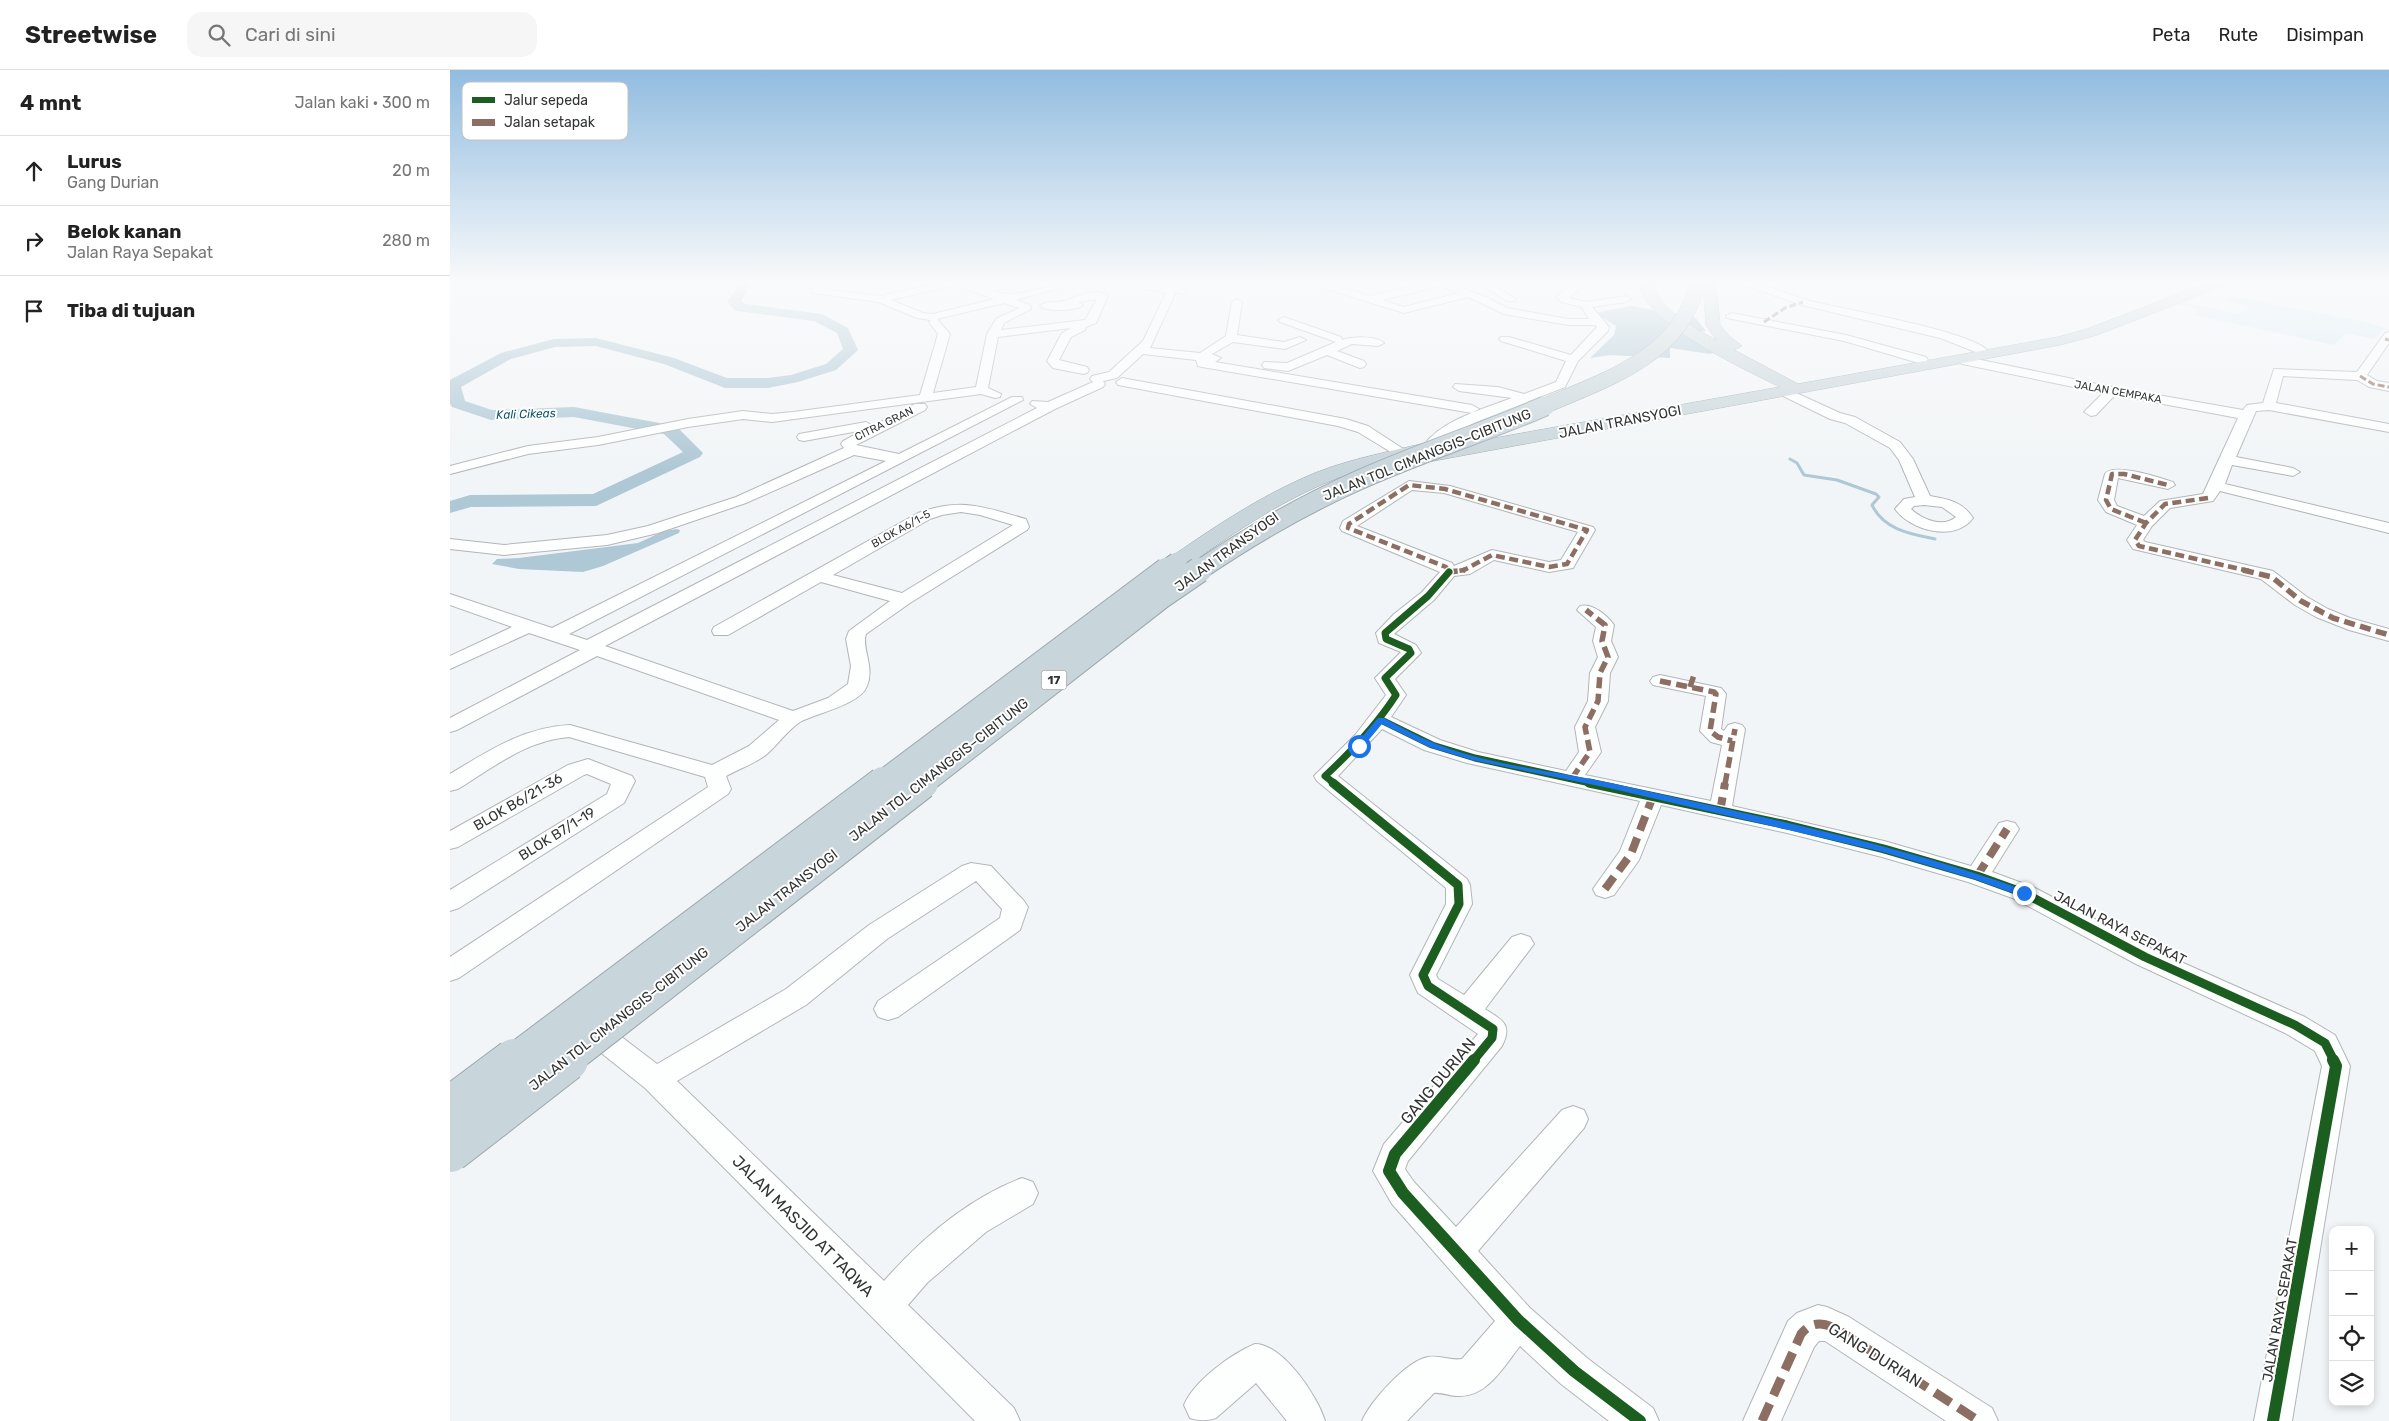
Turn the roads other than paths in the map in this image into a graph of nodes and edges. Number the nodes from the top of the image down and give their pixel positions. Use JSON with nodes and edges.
{"nodes":[{"id":1,"x":941,"y":344,"type":"edge"},
{"id":2,"x":991,"y":344,"type":"edge"},
{"id":3,"x":1062,"y":344,"type":"edge"},
{"id":4,"x":1222,"y":344,"type":"edge"},
{"id":5,"x":1272,"y":344,"type":"edge"},
{"id":6,"x":1290,"y":344,"type":"edge"},
{"id":7,"x":1336,"y":344,"type":"edge"},
{"id":8,"x":1339,"y":344,"type":"edge"},
{"id":9,"x":1522,"y":344,"type":"edge"},
{"id":10,"x":1588,"y":344,"type":"edge"},
{"id":11,"x":1640,"y":344,"type":"edge"},
{"id":12,"x":1660,"y":344,"type":"edge"},
{"id":13,"x":1714,"y":344,"type":"edge"},
{"id":14,"x":1732,"y":344,"type":"edge"},
{"id":15,"x":1867,"y":344,"type":"edge"},
{"id":16,"x":1966,"y":344,"type":"edge"},
{"id":17,"x":2020,"y":344,"type":"edge"},
{"id":18,"x":2029,"y":344,"type":"edge"},
{"id":19,"x":2384,"y":344,"type":"edge"},
{"id":20,"x":1144,"y":346,"type":"joint"},
{"id":21,"x":1285,"y":346,"type":"junction"},
{"id":22,"x":1981,"y":350,"type":"junction"},
{"id":23,"x":1327,"y":351,"type":"junction"},
{"id":24,"x":1205,"y":355,"type":"junction"},
{"id":25,"x":1268,"y":355,"type":"dead end"},
{"id":26,"x":1573,"y":359,"type":"junction"},
{"id":27,"x":1922,"y":360,"type":"junction"},
{"id":28,"x":1962,"y":360,"type":"junction"},
{"id":29,"x":1360,"y":364,"type":"dead end"},
{"id":30,"x":1762,"y":365,"type":"junction"},
{"id":31,"x":1083,"y":370,"type":"dead end"},
{"id":32,"x":1835,"y":375,"type":"junction"},
{"id":33,"x":2360,"y":376,"type":"junction"},
{"id":34,"x":1118,"y":378,"type":"junction"},
{"id":35,"x":1794,"y":386,"type":"junction"},
{"id":36,"x":1459,"y":387,"type":"dead end"},
{"id":37,"x":2389,"y":387,"type":"edge"},
{"id":38,"x":982,"y":390,"type":"junction"},
{"id":39,"x":1744,"y":390,"type":"junction"},
{"id":40,"x":2112,"y":391,"type":"junction"},
{"id":41,"x":1522,"y":397,"type":"junction"},
{"id":42,"x":1017,"y":400,"type":"junction"},
{"id":43,"x":923,"y":402,"type":"junction"},
{"id":44,"x":1050,"y":406,"type":"junction"},
{"id":45,"x":2269,"y":406,"type":"junction"},
{"id":46,"x":1472,"y":409,"type":"dead end"},
{"id":47,"x":2091,"y":412,"type":"dead end"},
{"id":48,"x":2246,"y":415,"type":"junction"},
{"id":49,"x":886,"y":423,"type":"junction"},
{"id":50,"x":2389,"y":428,"type":"edge"},
{"id":51,"x":1363,"y":430,"type":"junction"},
{"id":52,"x":1430,"y":446,"type":"junction"},
{"id":53,"x":852,"y":450,"type":"junction"},
{"id":54,"x":1404,"y":454,"type":"junction"},
{"id":55,"x":901,"y":459,"type":"junction"},
{"id":56,"x":2226,"y":459,"type":"junction"},
{"id":57,"x":1372,"y":465,"type":"junction"},
{"id":58,"x":450,"y":470,"type":"edge"},
{"id":59,"x":810,"y":470,"type":"junction"},
{"id":60,"x":2293,"y":472,"type":"dead end"},
{"id":61,"x":1409,"y":485,"type":"junction"},
{"id":62,"x":2168,"y":485,"type":"dead end"},
{"id":63,"x":2216,"y":486,"type":"junction"},
{"id":64,"x":1924,"y":500,"type":"dead end"},
{"id":65,"x":2146,"y":523,"type":"junction"},
{"id":66,"x":2389,"y":528,"type":"edge"},
{"id":67,"x":450,"y":544,"type":"edge"},
{"id":68,"x":1449,"y":572,"type":"junction"},
{"id":69,"x":819,"y":576,"type":"junction"},
{"id":70,"x":450,"y":599,"type":"edge"},
{"id":71,"x":904,"y":599,"type":"junction"},
{"id":72,"x":468,"y":605,"type":"junction"},
{"id":73,"x":1586,"y":610,"type":"dead end"},
{"id":74,"x":450,"y":613,"type":"edge"},
{"id":75,"x":528,"y":626,"type":"junction"},
{"id":76,"x":721,"y":631,"type":"dead end"},
{"id":77,"x":555,"y":634,"type":"junction"},
{"id":78,"x":2389,"y":636,"type":"edge"},
{"id":79,"x":592,"y":649,"type":"junction"},
{"id":80,"x":450,"y":663,"type":"edge"},
{"id":81,"x":1660,"y":681,"type":"dead end"},
{"id":82,"x":793,"y":718,"type":"junction"},
{"id":83,"x":1381,"y":720,"type":"junction"},
{"id":84,"x":450,"y":726,"type":"edge"},
{"id":85,"x":588,"y":766,"type":"joint"},
{"id":86,"x":714,"y":773,"type":"junction"},
{"id":87,"x":1572,"y":778,"type":"junction"},
{"id":88,"x":450,"y":784,"type":"edge"},
{"id":89,"x":1653,"y":796,"type":"junction"},
{"id":90,"x":838,"y":812,"type":"junction"},
{"id":91,"x":1720,"y":812,"type":"junction"},
{"id":92,"x":877,"y":822,"type":"junction"},
{"id":93,"x":2007,"y":829,"type":"dead end"},
{"id":94,"x":450,"y":841,"type":"edge"},
{"id":95,"x":786,"y":851,"type":"junction"},
{"id":96,"x":822,"y":864,"type":"junction"},
{"id":97,"x":1977,"y":876,"type":"junction"},
{"id":98,"x":1605,"y":888,"type":"dead end"},
{"id":99,"x":450,"y":902,"type":"edge"},
{"id":100,"x":1521,"y":944,"type":"dead end"},
{"id":101,"x":450,"y":971,"type":"edge"},
{"id":102,"x":888,"y":1009,"type":"dead end"},
{"id":103,"x":1468,"y":1010,"type":"junction"},
{"id":104,"x":600,"y":1036,"type":"junction"},
{"id":105,"x":655,"y":1079,"type":"junction"},
{"id":106,"x":450,"y":1101,"type":"edge"},
{"id":107,"x":450,"y":1108,"type":"edge"},
{"id":108,"x":1573,"y":1119,"type":"dead end"},
{"id":109,"x":450,"y":1152,"type":"edge"},
{"id":110,"x":1022,"y":1193,"type":"dead end"},
{"id":111,"x":1456,"y":1252,"type":"junction"},
{"id":112,"x":885,"y":1306,"type":"junction"},
{"id":113,"x":1518,"y":1320,"type":"junction"},
{"id":114,"x":1203,"y":1404,"type":"dead end"},
{"id":115,"x":1000,"y":1421,"type":"edge"},
{"id":116,"x":1306,"y":1421,"type":"edge"},
{"id":117,"x":1380,"y":1421,"type":"edge"},
{"id":118,"x":1640,"y":1421,"type":"edge"},
{"id":119,"x":1762,"y":1421,"type":"edge"},
{"id":120,"x":1979,"y":1421,"type":"edge"},
{"id":121,"x":2273,"y":1421,"type":"edge"}],
"edges":[{"from":1,"to":43,"type":"street"},
{"from":2,"to":38,"type":"street"},
{"from":3,"to":31,"type":"street"},
{"from":4,"to":24,"type":"street"},
{"from":5,"to":21,"type":"street"},
{"from":6,"to":21,"type":"street"},
{"from":7,"to":24,"type":"street"},
{"from":8,"to":23,"type":"street"},
{"from":9,"to":26,"type":"street"},
{"from":10,"to":26,"type":"street"},
{"from":11,"to":107,"type":"highway","name":"JALAN TOL CIMANGGIS–CIBITUNG","number":"17","bridge":true},
{"from":12,"to":109,"type":"highway","name":"JALAN TOL CIMANGGIS–CIBITUNG","number":"17","bridge":true},
{"from":13,"to":30,"type":"highway"},
{"from":14,"to":30,"type":"highway"},
{"from":15,"to":27,"type":"street"},
{"from":16,"to":22,"type":"street"},
{"from":17,"to":22,"type":"highway","name":"JALAN TRANSYOGI"},
{"from":18,"to":28,"type":"highway","name":"JALAN TRANSYOGI"},
{"from":19,"to":33,"type":"street"},
{"from":20,"to":24,"type":"street"},
{"from":20,"to":34,"type":"street"},
{"from":21,"to":25,"type":"street"},
{"from":22,"to":27,"type":"highway","name":"JALAN TRANSYOGI"},
{"from":23,"to":24,"type":"street"},
{"from":23,"to":29,"type":"street"},
{"from":24,"to":46,"type":"street"},
{"from":26,"to":41,"type":"street"},
{"from":27,"to":32,"type":"highway","name":"JALAN TRANSYOGI"},
{"from":28,"to":35,"type":"highway","name":"JALAN TRANSYOGI"},
{"from":28,"to":40,"type":"street","name":"JALAN CEMPAKA"},
{"from":30,"to":32,"type":"highway"},
{"from":30,"to":35,"type":"highway"},
{"from":30,"to":39,"type":"highway"},
{"from":32,"to":35,"type":"highway","name":"JALAN TRANSYOGI"},
{"from":33,"to":37,"type":"street"},
{"from":33,"to":45,"type":"street"},
{"from":34,"to":44,"type":"street"},
{"from":34,"to":51,"type":"street"},
{"from":35,"to":39,"type":"highway","name":"JALAN TRANSYOGI"},
{"from":35,"to":57,"type":"highway","name":"JALAN TRANSYOGI"},
{"from":35,"to":64,"type":"street"},
{"from":36,"to":41,"type":"street"},
{"from":38,"to":42,"type":"street"},
{"from":38,"to":43,"type":"street"},
{"from":39,"to":52,"type":"highway","name":"JALAN TRANSYOGI"},
{"from":40,"to":47,"type":"street"},
{"from":40,"to":48,"type":"street","name":"JALAN CEMPAKA"},
{"from":41,"to":52,"type":"street"},
{"from":42,"to":44,"type":"street"},
{"from":42,"to":55,"type":"street"},
{"from":43,"to":49,"type":"street","name":"CITRA GRAN"},
{"from":43,"to":58,"type":"street"},
{"from":44,"to":79,"type":"street"},
{"from":45,"to":48,"type":"street"},
{"from":45,"to":50,"type":"street"},
{"from":48,"to":56,"type":"street"},
{"from":49,"to":53,"type":"street","name":"CITRA GRAN"},
{"from":49,"to":59,"type":"street"},
{"from":51,"to":54,"type":"street"},
{"from":51,"to":57,"type":"street"},
{"from":52,"to":54,"type":"highway","name":"JALAN TRANSYOGI"},
{"from":53,"to":55,"type":"street","name":"CITRA GRAN"},
{"from":53,"to":59,"type":"street"},
{"from":54,"to":57,"type":"highway","name":"JALAN TRANSYOGI"},
{"from":55,"to":77,"type":"street"},
{"from":56,"to":60,"type":"street"},
{"from":56,"to":63,"type":"street"},
{"from":57,"to":61,"type":"street"},
{"from":57,"to":90,"type":"highway","name":"JALAN TRANSYOGI"},
{"from":57,"to":92,"type":"highway","name":"JALAN TRANSYOGI"},
{"from":59,"to":67,"type":"street"},
{"from":61,"to":68,"type":"street"},
{"from":61,"to":68,"type":"street"},
{"from":62,"to":65,"type":"street"},
{"from":63,"to":65,"type":"street"},
{"from":63,"to":66,"type":"street"},
{"from":65,"to":78,"type":"street"},
{"from":68,"to":83,"type":"street"},
{"from":69,"to":71,"type":"street"},
{"from":69,"to":71,"type":"street","name":"BLOK A6/1-5"},
{"from":69,"to":76,"type":"street","name":"BLOK A6/1-5"},
{"from":70,"to":72,"type":"street"},
{"from":71,"to":82,"type":"street"},
{"from":72,"to":74,"type":"street"},
{"from":72,"to":75,"type":"street"},
{"from":73,"to":87,"type":"street"},
{"from":75,"to":77,"type":"street"},
{"from":75,"to":80,"type":"street"},
{"from":77,"to":79,"type":"street"},
{"from":79,"to":82,"type":"street"},
{"from":79,"to":84,"type":"street"},
{"from":81,"to":91,"type":"street"},
{"from":82,"to":86,"type":"street"},
{"from":83,"to":87,"type":"street","name":"JALAN RAYA SEPAKAT"},
{"from":83,"to":103,"type":"street","name":"GANG DURIAN"},
{"from":85,"to":94,"type":"street","name":"BLOK B6/21-36"},
{"from":85,"to":99,"type":"street","name":"BLOK B7/1-19"},
{"from":86,"to":88,"type":"street"},
{"from":86,"to":101,"type":"street"},
{"from":87,"to":89,"type":"street","name":"JALAN RAYA SEPAKAT"},
{"from":89,"to":91,"type":"street","name":"JALAN RAYA SEPAKAT"},
{"from":89,"to":98,"type":"street"},
{"from":90,"to":92,"type":"highway"},
{"from":90,"to":95,"type":"highway","name":"JALAN TRANSYOGI"},
{"from":91,"to":97,"type":"street","name":"JALAN RAYA SEPAKAT"},
{"from":92,"to":96,"type":"highway","name":"JALAN TRANSYOGI"},
{"from":93,"to":97,"type":"street"},
{"from":95,"to":96,"type":"highway"},
{"from":95,"to":106,"type":"highway","name":"JALAN TRANSYOGI"},
{"from":96,"to":104,"type":"highway","name":"JALAN TRANSYOGI"},
{"from":97,"to":121,"type":"street","name":"JALAN RAYA SEPAKAT"},
{"from":100,"to":103,"type":"street"},
{"from":102,"to":105,"type":"street"},
{"from":103,"to":111,"type":"street","name":"GANG DURIAN"},
{"from":104,"to":105,"type":"street","name":"JALAN MASJID AT TAQWA"},
{"from":104,"to":109,"type":"highway","name":"JALAN TRANSYOGI"},
{"from":105,"to":112,"type":"street","name":"JALAN MASJID AT TAQWA"},
{"from":108,"to":111,"type":"street"},
{"from":110,"to":112,"type":"street"},
{"from":111,"to":113,"type":"street","name":"GANG DURIAN"},
{"from":112,"to":115,"type":"street","name":"JALAN MASJID AT TAQWA"},
{"from":113,"to":117,"type":"street"},
{"from":113,"to":118,"type":"street","name":"GANG DURIAN"},
{"from":114,"to":116,"type":"street"},
{"from":119,"to":120,"type":"street","name":"GANG DURIAN"}]}
